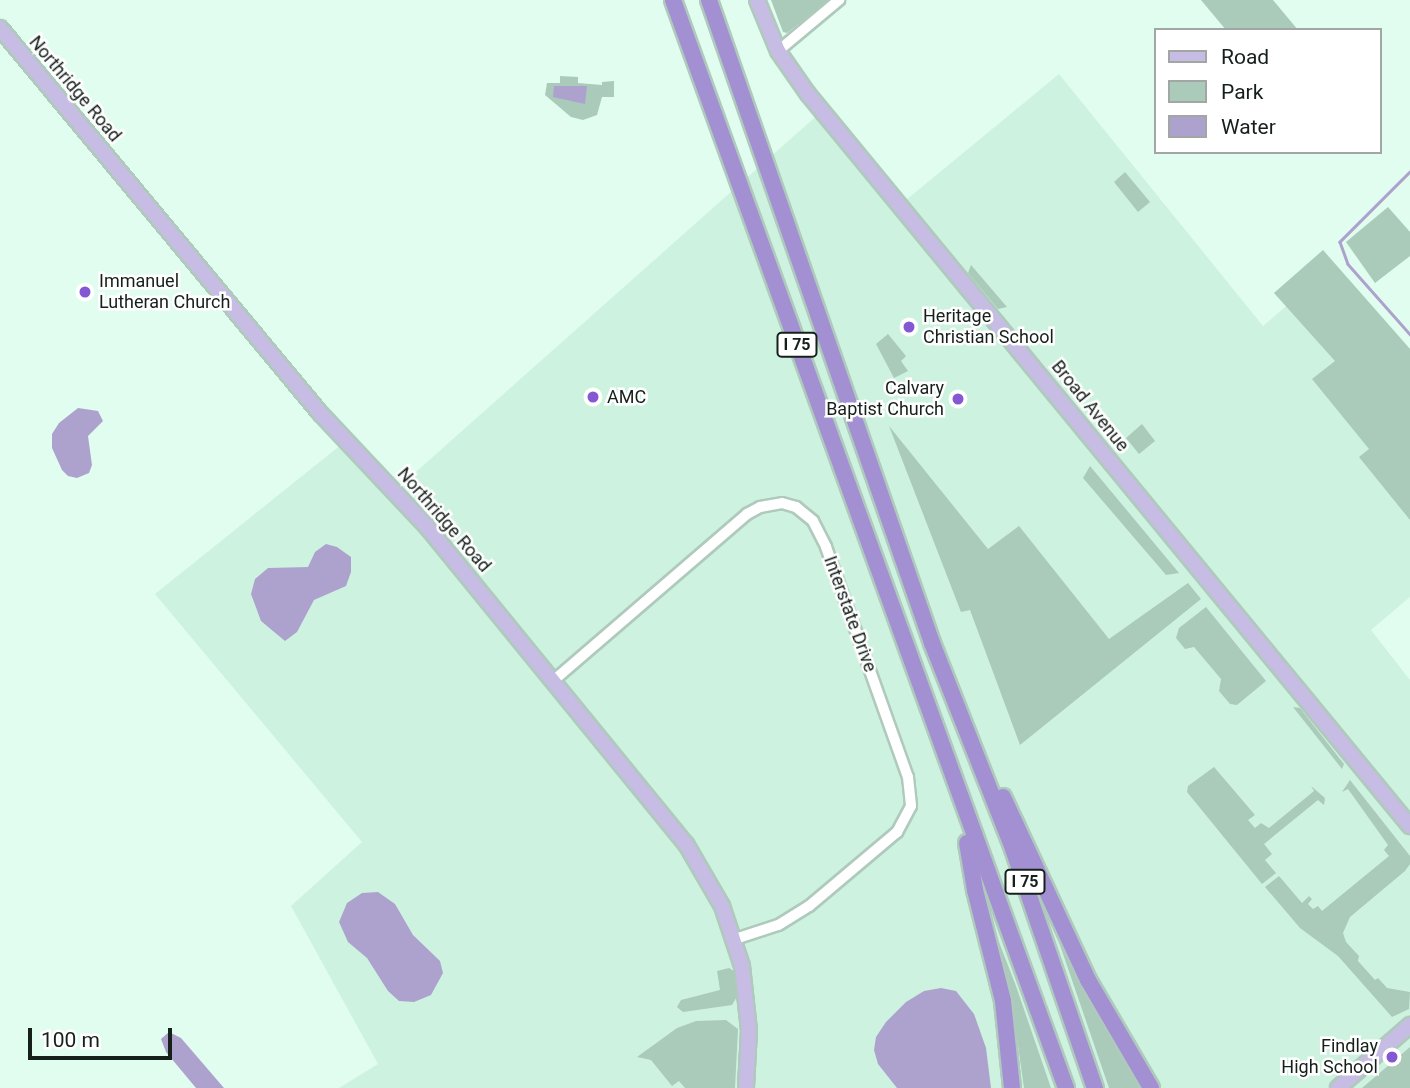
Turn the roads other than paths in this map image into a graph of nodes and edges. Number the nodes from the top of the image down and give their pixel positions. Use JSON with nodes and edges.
{"nodes":[{"id":1,"x":673,"y":0,"type":"edge"},
{"id":2,"x":709,"y":0,"type":"edge"},
{"id":3,"x":757,"y":0,"type":"edge"},
{"id":4,"x":839,"y":0,"type":"edge"},
{"id":5,"x":0,"y":29,"type":"edge"},
{"id":6,"x":779,"y":51,"type":"junction"},
{"id":7,"x":932,"y":643,"type":"junction"},
{"id":8,"x":553,"y":681,"type":"junction"},
{"id":9,"x":959,"y":799,"type":"junction"},
{"id":10,"x":1410,"y":826,"type":"edge"},
{"id":11,"x":735,"y":939,"type":"junction"},
{"id":12,"x":1410,"y":1025,"type":"edge"},
{"id":13,"x":746,"y":1088,"type":"edge"},
{"id":14,"x":1012,"y":1088,"type":"edge"},
{"id":15,"x":1066,"y":1088,"type":"edge"},
{"id":16,"x":1095,"y":1088,"type":"edge"},
{"id":17,"x":1151,"y":1088,"type":"edge"},
{"id":18,"x":1338,"y":1088,"type":"edge"}],
"edges":[{"from":1,"to":9,"type":"highway","number":"I 75"},
{"from":2,"to":7,"type":"highway","number":"I 75"},
{"from":3,"to":6,"type":"main road","name":"Broad Avenue"},
{"from":4,"to":6,"type":"street"},
{"from":5,"to":8,"type":"main road","name":"Northridge Road"},
{"from":6,"to":10,"type":"main road","name":"Broad Avenue"},
{"from":7,"to":16,"type":"highway","number":"I 75"},
{"from":7,"to":17,"type":"highway"},
{"from":8,"to":11,"type":"main road","name":"Northridge Road"},
{"from":8,"to":11,"type":"street","name":"Interstate Drive"},
{"from":9,"to":14,"type":"highway"},
{"from":9,"to":15,"type":"highway","number":"I 75"},
{"from":11,"to":13,"type":"main road","name":"Northridge Road"},
{"from":12,"to":18,"type":"main road"}]}
